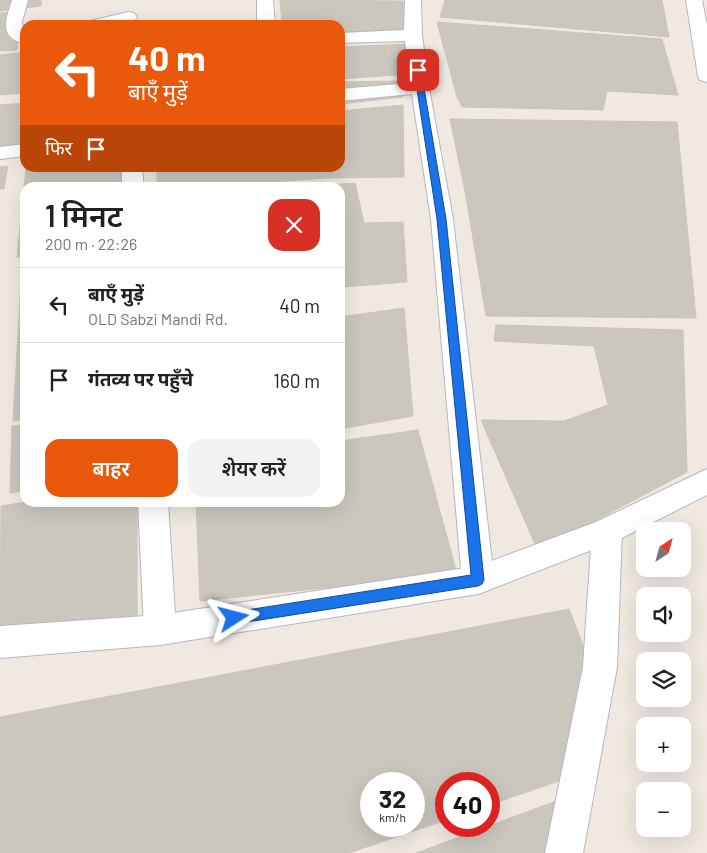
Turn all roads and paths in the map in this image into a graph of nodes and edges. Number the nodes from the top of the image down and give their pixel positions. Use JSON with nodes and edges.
{"nodes":[{"id":1,"x":20,"y":0,"type":"edge"},
{"id":2,"x":266,"y":0,"type":"edge"},
{"id":3,"x":413,"y":0,"type":"edge"},
{"id":4,"x":694,"y":0,"type":"edge"},
{"id":5,"x":139,"y":3,"type":"dead end"},
{"id":6,"x":128,"y":20,"type":"edge"},
{"id":7,"x":266,"y":20,"type":"edge"},
{"id":8,"x":702,"y":24,"type":"edge"},
{"id":9,"x":413,"y":36,"type":"junction"},
{"id":10,"x":20,"y":37,"type":"edge"},
{"id":11,"x":345,"y":38,"type":"edge"},
{"id":12,"x":706,"y":65,"type":"edge"},
{"id":13,"x":420,"y":88,"type":"junction"},
{"id":14,"x":345,"y":95,"type":"edge"},
{"id":15,"x":20,"y":150,"type":"edge"},
{"id":16,"x":0,"y":152,"type":"edge"},
{"id":17,"x":707,"y":481,"type":"edge"},
{"id":18,"x":153,"y":507,"type":"edge"},
{"id":19,"x":608,"y":531,"type":"junction"},
{"id":20,"x":478,"y":580,"type":"junction"},
{"id":21,"x":160,"y":630,"type":"junction"},
{"id":22,"x":0,"y":642,"type":"edge"},
{"id":23,"x":564,"y":853,"type":"edge"}],
"edges":[{"from":1,"to":10,"type":"street"},
{"from":2,"to":7,"type":"street"},
{"from":3,"to":9,"type":"street"},
{"from":4,"to":8,"type":"street"},
{"from":5,"to":6,"type":"street"},
{"from":8,"to":12,"type":"street"},
{"from":9,"to":11,"type":"street"},
{"from":9,"to":13,"type":"street"},
{"from":13,"to":14,"type":"street"},
{"from":13,"to":20,"type":"street"},
{"from":15,"to":16,"type":"street"},
{"from":17,"to":19,"type":"street"},
{"from":18,"to":21,"type":"street"},
{"from":19,"to":20,"type":"street"},
{"from":19,"to":23,"type":"street"},
{"from":20,"to":21,"type":"street"},
{"from":21,"to":22,"type":"street"}]}
